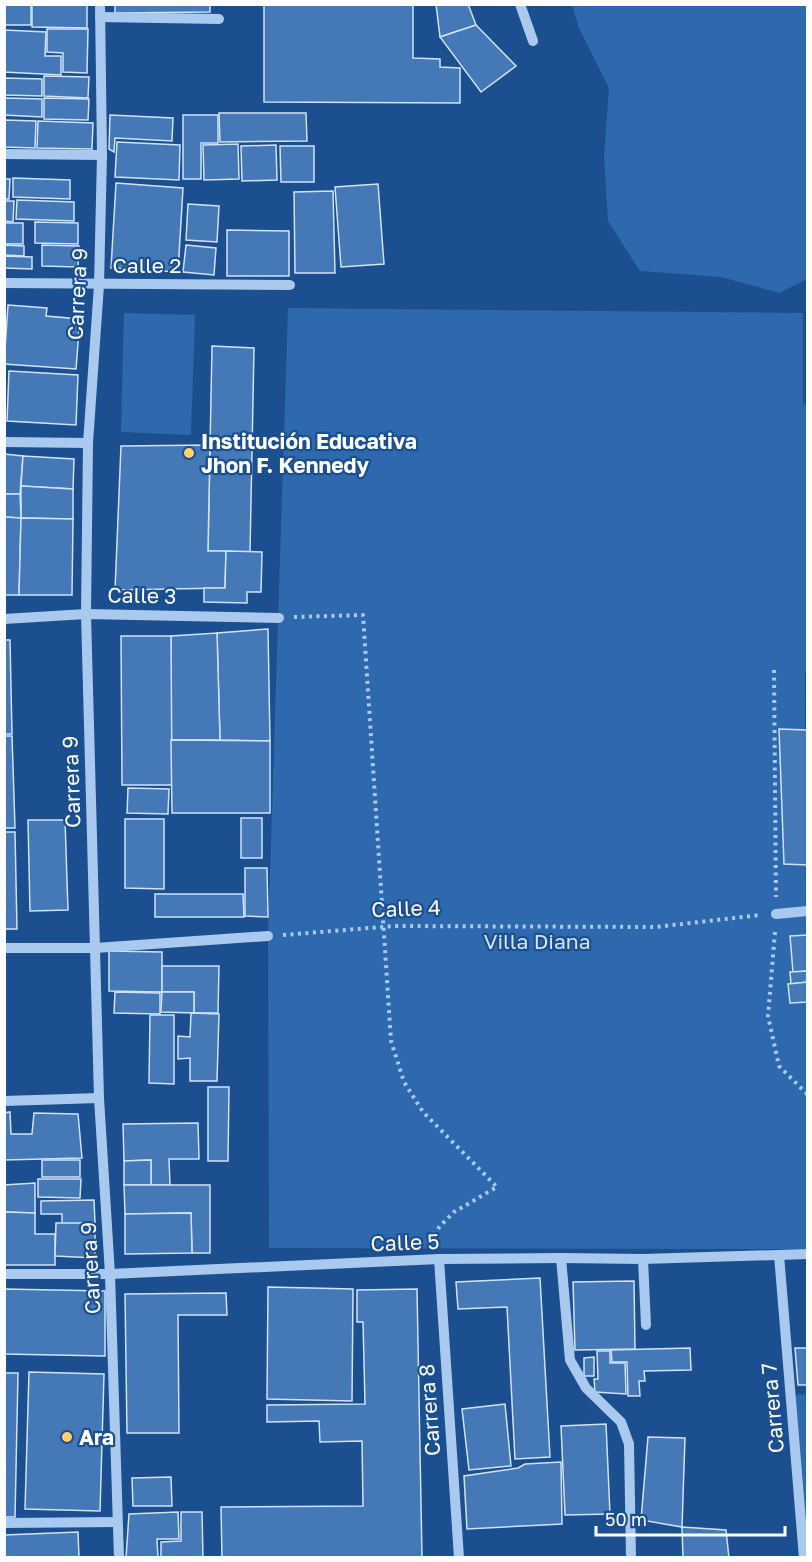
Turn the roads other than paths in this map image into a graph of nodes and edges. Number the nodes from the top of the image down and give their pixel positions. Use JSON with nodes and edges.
{"nodes":[{"id":1,"x":100,"y":4,"type":"edge"},
{"id":2,"x":520,"y":4,"type":"edge"},
{"id":3,"x":100,"y":17,"type":"junction"},
{"id":4,"x":219,"y":19,"type":"dead end"},
{"id":5,"x":533,"y":41,"type":"dead end"},
{"id":6,"x":4,"y":154,"type":"edge"},
{"id":7,"x":102,"y":155,"type":"junction"},
{"id":8,"x":4,"y":283,"type":"edge"},
{"id":9,"x":99,"y":285,"type":"junction"},
{"id":10,"x":290,"y":285,"type":"dead end"},
{"id":11,"x":4,"y":442,"type":"edge"},
{"id":12,"x":88,"y":443,"type":"junction"},
{"id":13,"x":86,"y":614,"type":"junction"},
{"id":14,"x":279,"y":618,"type":"road end"},
{"id":15,"x":4,"y":619,"type":"edge"},
{"id":16,"x":807,"y":911,"type":"edge"},
{"id":17,"x":776,"y":914,"type":"road end"},
{"id":18,"x":268,"y":936,"type":"road end"},
{"id":19,"x":4,"y":948,"type":"edge"},
{"id":20,"x":95,"y":948,"type":"junction"},
{"id":21,"x":99,"y":1098,"type":"junction"},
{"id":22,"x":4,"y":1101,"type":"edge"},
{"id":23,"x":807,"y":1254,"type":"edge"},
{"id":24,"x":779,"y":1255,"type":"junction"},
{"id":25,"x":561,"y":1258,"type":"junction"},
{"id":26,"x":439,"y":1259,"type":"junction"},
{"id":27,"x":643,"y":1259,"type":"junction"},
{"id":28,"x":4,"y":1274,"type":"edge"},
{"id":29,"x":110,"y":1274,"type":"junction"},
{"id":30,"x":646,"y":1325,"type":"dead end"},
{"id":31,"x":117,"y":1522,"type":"junction"},
{"id":32,"x":4,"y":1523,"type":"edge"},
{"id":33,"x":118,"y":1557,"type":"edge"},
{"id":34,"x":459,"y":1557,"type":"edge"},
{"id":35,"x":631,"y":1557,"type":"edge"},
{"id":36,"x":804,"y":1557,"type":"edge"}],
"edges":[{"from":1,"to":3,"type":"street","name":"Carrera 9"},
{"from":2,"to":5,"type":"street"},
{"from":3,"to":4,"type":"street"},
{"from":3,"to":7,"type":"street","name":"Carrera 9"},
{"from":6,"to":7,"type":"street"},
{"from":7,"to":9,"type":"street","name":"Carrera 9"},
{"from":8,"to":9,"type":"street","name":"Calle 2"},
{"from":9,"to":10,"type":"street","name":"Calle 2"},
{"from":9,"to":12,"type":"street","name":"Carrera 9"},
{"from":11,"to":12,"type":"street"},
{"from":12,"to":13,"type":"street","name":"Carrera 9"},
{"from":13,"to":14,"type":"street","name":"Calle 3"},
{"from":13,"to":15,"type":"street","name":"Calle 3"},
{"from":13,"to":20,"type":"street","name":"Carrera 9"},
{"from":16,"to":17,"type":"street"},
{"from":18,"to":20,"type":"street"},
{"from":19,"to":20,"type":"street"},
{"from":20,"to":21,"type":"street","name":"Carrera 9"},
{"from":21,"to":22,"type":"street"},
{"from":21,"to":29,"type":"street","name":"Carrera 9"},
{"from":23,"to":24,"type":"street","name":"Calle 5"},
{"from":24,"to":27,"type":"street","name":"Calle 5"},
{"from":24,"to":36,"type":"street","name":"Carrera 7"},
{"from":25,"to":26,"type":"street","name":"Calle 5"},
{"from":25,"to":27,"type":"street","name":"Calle 5"},
{"from":25,"to":35,"type":"street"},
{"from":26,"to":29,"type":"street","name":"Calle 5"},
{"from":26,"to":34,"type":"street","name":"Carrera 8"},
{"from":27,"to":30,"type":"street"},
{"from":28,"to":29,"type":"street","name":"Calle 5"},
{"from":29,"to":31,"type":"street","name":"Carrera 9"},
{"from":31,"to":32,"type":"street"},
{"from":31,"to":33,"type":"street","name":"Carrera 9"}]}
